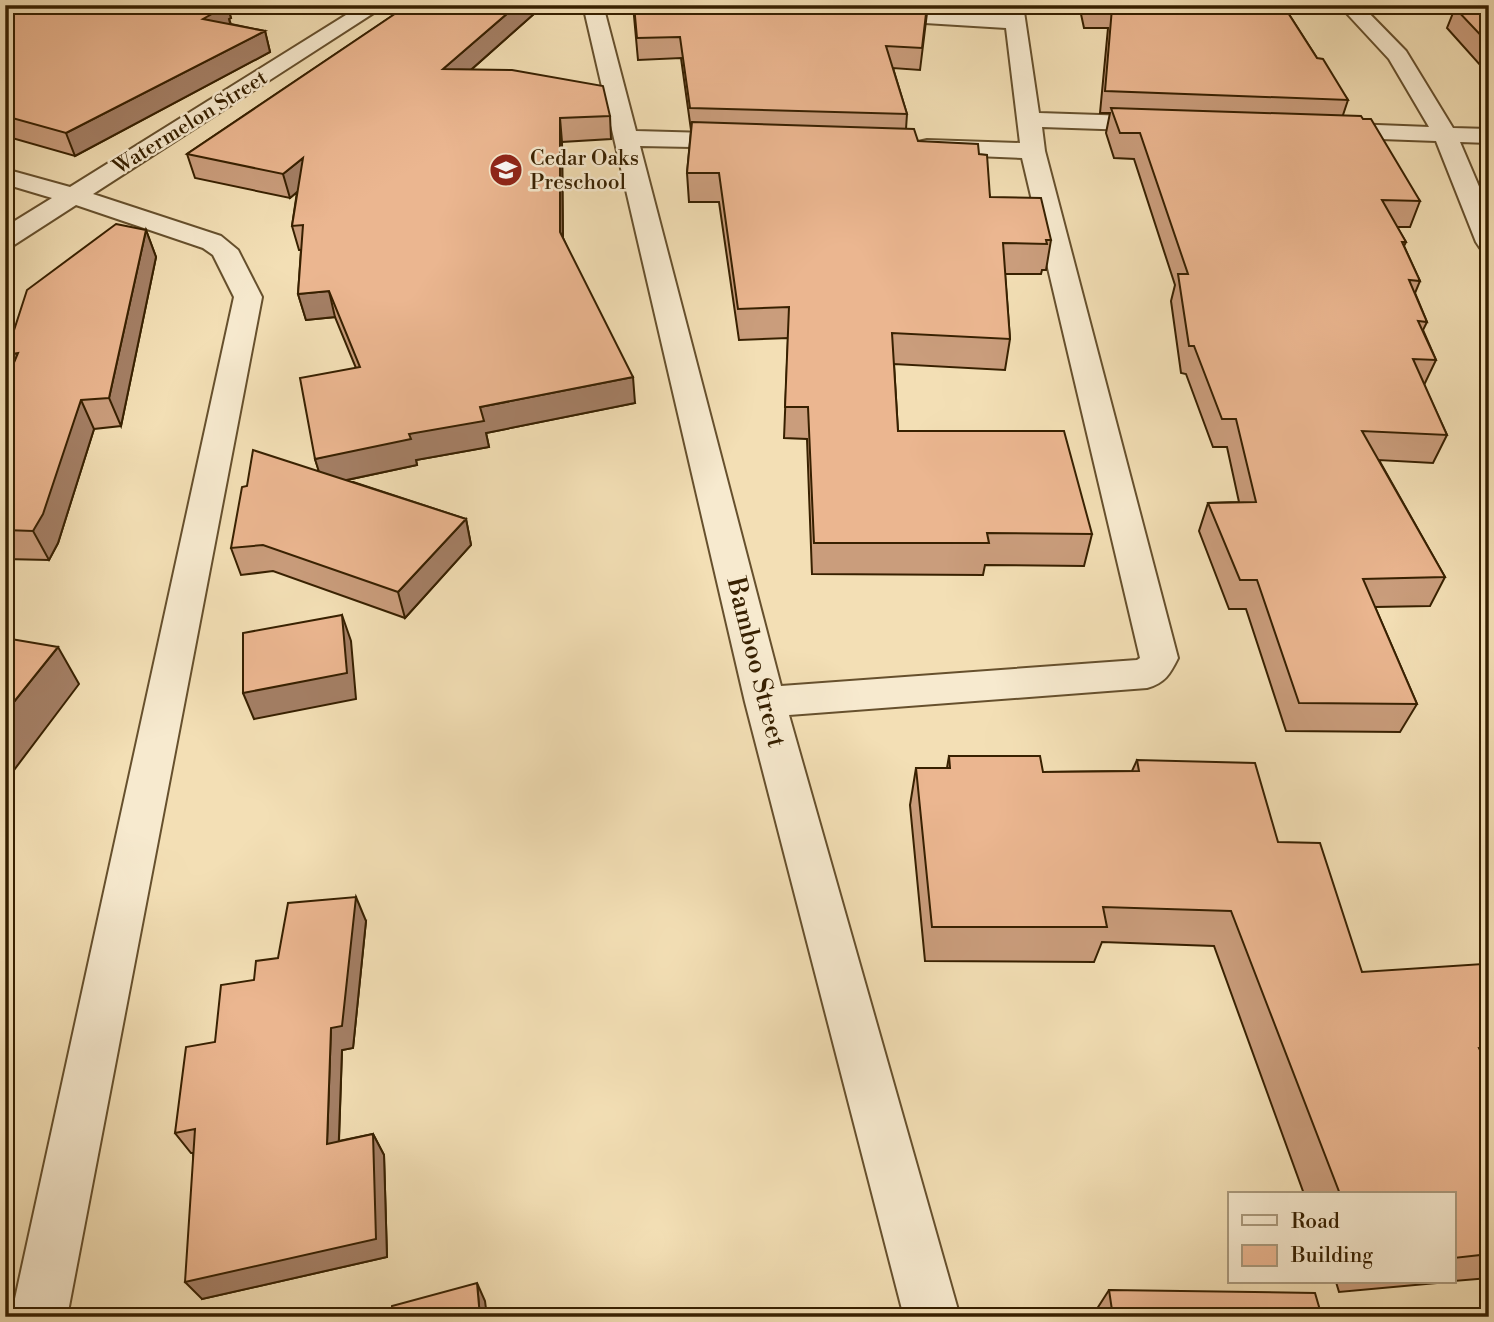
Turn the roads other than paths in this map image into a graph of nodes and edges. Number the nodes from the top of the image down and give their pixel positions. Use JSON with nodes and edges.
{"nodes":[{"id":1,"x":376,"y":5,"type":"edge"},
{"id":2,"x":593,"y":5,"type":"edge"},
{"id":3,"x":1349,"y":5,"type":"edge"},
{"id":4,"x":858,"y":13,"type":"edge"},
{"id":5,"x":1015,"y":14,"type":"edge"},
{"id":6,"x":1180,"y":125,"type":"edge"},
{"id":7,"x":1305,"y":129,"type":"edge"},
{"id":8,"x":1444,"y":134,"type":"junction"},
{"id":9,"x":1030,"y":135,"type":"junction"},
{"id":10,"x":1489,"y":136,"type":"edge"},
{"id":11,"x":626,"y":138,"type":"junction"},
{"id":12,"x":762,"y":142,"type":"edge"},
{"id":13,"x":897,"y":146,"type":"edge"},
{"id":14,"x":5,"y":176,"type":"edge"},
{"id":15,"x":73,"y":196,"type":"junction"},
{"id":16,"x":5,"y":239,"type":"edge"},
{"id":17,"x":1489,"y":242,"type":"edge"},
{"id":18,"x":765,"y":702,"type":"junction"},
{"id":19,"x":39,"y":1317,"type":"edge"},
{"id":20,"x":932,"y":1317,"type":"edge"}],
"edges":[{"from":1,"to":15,"type":"street","name":"Watermelon Street"},
{"from":2,"to":11,"type":"street","name":"Bamboo Street"},
{"from":3,"to":8,"type":"street"},
{"from":4,"to":5,"type":"street"},
{"from":5,"to":9,"type":"street"},
{"from":6,"to":9,"type":"street"},
{"from":7,"to":8,"type":"street"},
{"from":8,"to":10,"type":"street"},
{"from":8,"to":17,"type":"street"},
{"from":9,"to":13,"type":"street"},
{"from":9,"to":18,"type":"street"},
{"from":11,"to":12,"type":"street"},
{"from":11,"to":18,"type":"street","name":"Bamboo Street"},
{"from":14,"to":15,"type":"street"},
{"from":15,"to":16,"type":"street","name":"Watermelon Street"},
{"from":15,"to":19,"type":"street"},
{"from":18,"to":20,"type":"street","name":"Bamboo Street"}]}
